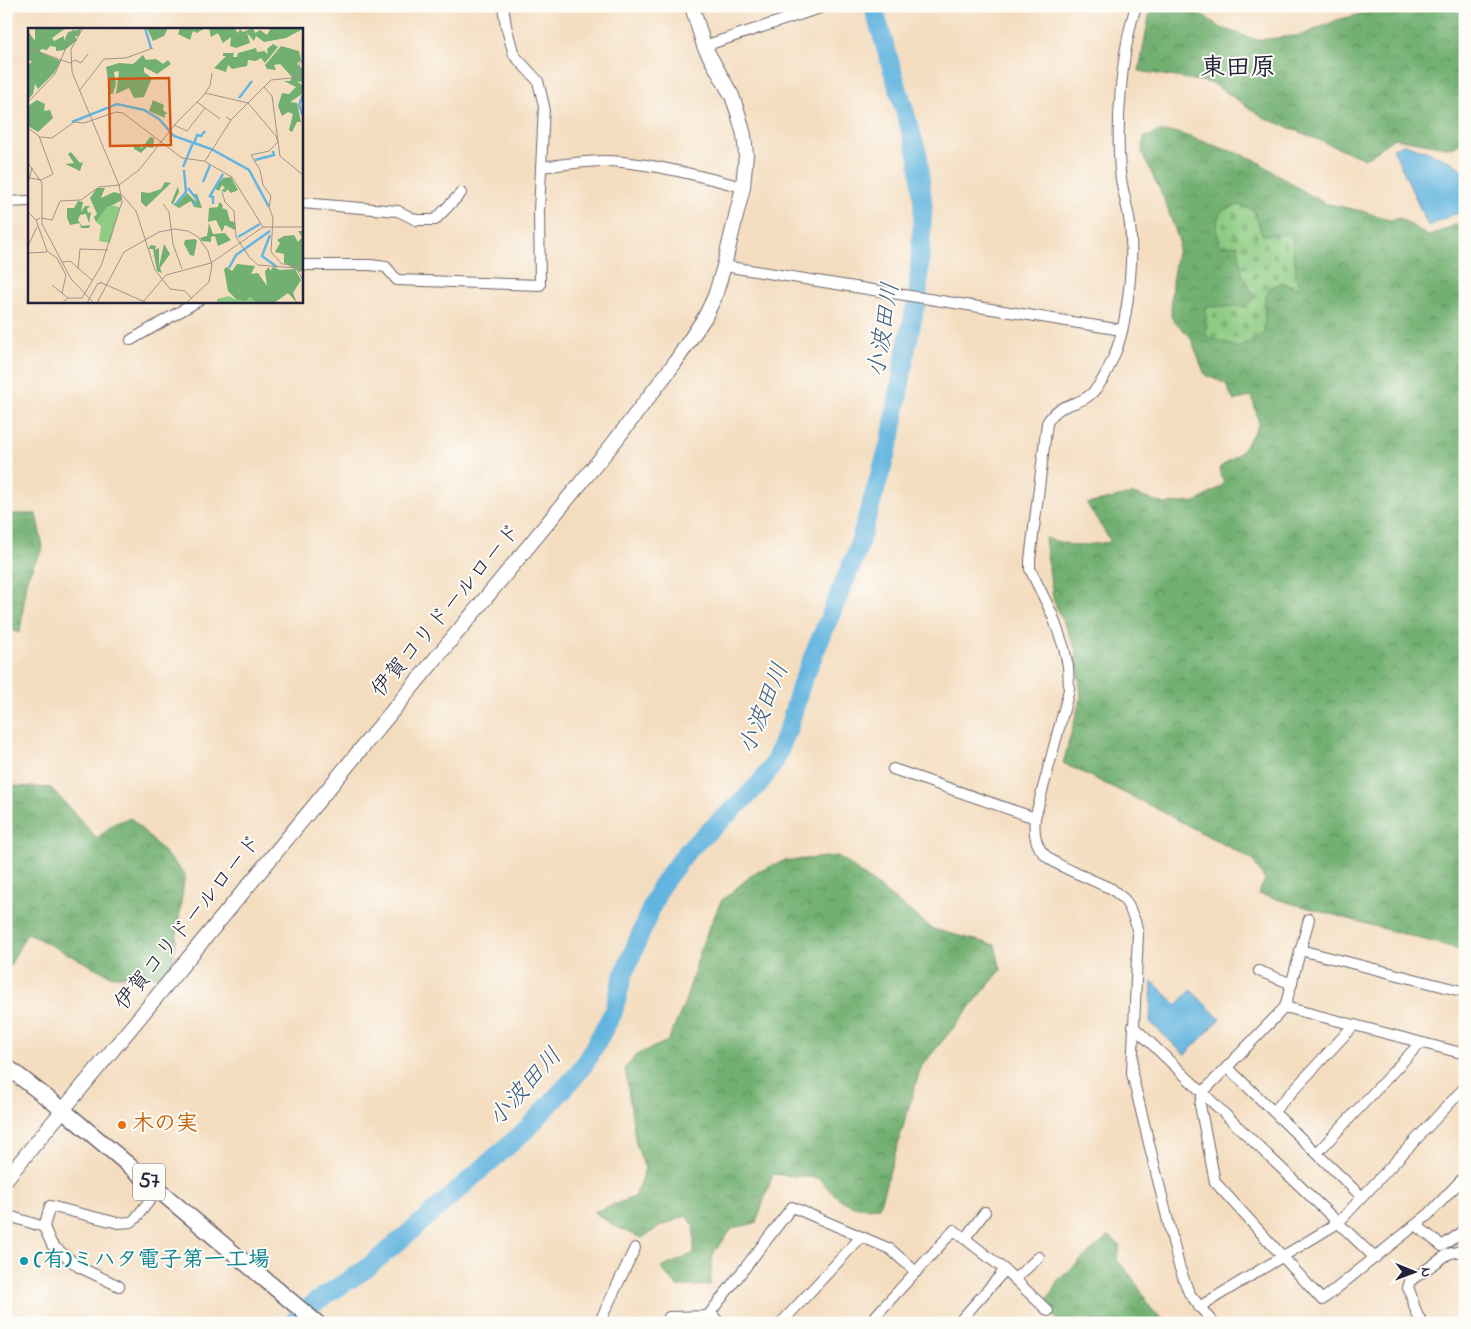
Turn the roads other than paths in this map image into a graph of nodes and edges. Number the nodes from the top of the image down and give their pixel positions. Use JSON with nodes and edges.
{"nodes":[{"id":1,"x":503,"y":6,"type":"edge"},
{"id":2,"x":692,"y":6,"type":"edge"},
{"id":3,"x":826,"y":6,"type":"edge"},
{"id":4,"x":1136,"y":6,"type":"edge"},
{"id":5,"x":704,"y":46,"type":"junction"},
{"id":6,"x":541,"y":167,"type":"junction"},
{"id":7,"x":743,"y":187,"type":"junction"},
{"id":8,"x":461,"y":193,"type":"dead end"},
{"id":9,"x":6,"y":202,"type":"edge"},
{"id":10,"x":28,"y":202,"type":"edge"},
{"id":11,"x":302,"y":202,"type":"edge"},
{"id":12,"x":302,"y":265,"type":"edge"},
{"id":13,"x":724,"y":266,"type":"junction"},
{"id":14,"x":196,"y":302,"type":"edge"},
{"id":15,"x":1122,"y":330,"type":"junction"},
{"id":16,"x":131,"y":340,"type":"dead end"},
{"id":17,"x":892,"y":769,"type":"dead end"},
{"id":18,"x":1035,"y":818,"type":"junction"},
{"id":19,"x":1308,"y":919,"type":"dead end"},
{"id":20,"x":1300,"y":950,"type":"junction"},
{"id":21,"x":1259,"y":971,"type":"dead end"},
{"id":22,"x":1292,"y":984,"type":"junction"},
{"id":23,"x":1465,"y":992,"type":"edge"},
{"id":24,"x":1285,"y":1007,"type":"junction"},
{"id":25,"x":1354,"y":1025,"type":"junction"},
{"id":26,"x":1133,"y":1026,"type":"junction"},
{"id":27,"x":1420,"y":1042,"type":"junction"},
{"id":28,"x":1465,"y":1054,"type":"edge"},
{"id":29,"x":6,"y":1066,"type":"edge"},
{"id":30,"x":1227,"y":1067,"type":"junction"},
{"id":31,"x":1465,"y":1087,"type":"edge"},
{"id":32,"x":1203,"y":1092,"type":"junction"},
{"id":33,"x":63,"y":1110,"type":"junction"},
{"id":34,"x":1274,"y":1112,"type":"junction"},
{"id":35,"x":1317,"y":1153,"type":"junction"},
{"id":36,"x":7,"y":1176,"type":"edge"},
{"id":37,"x":1465,"y":1176,"type":"edge"},
{"id":38,"x":158,"y":1190,"type":"junction"},
{"id":39,"x":1362,"y":1196,"type":"junction"},
{"id":40,"x":985,"y":1212,"type":"dead end"},
{"id":41,"x":6,"y":1215,"type":"edge"},
{"id":42,"x":1338,"y":1222,"type":"junction"},
{"id":43,"x":1416,"y":1225,"type":"junction"},
{"id":44,"x":44,"y":1227,"type":"junction"},
{"id":45,"x":1465,"y":1230,"type":"edge"},
{"id":46,"x":861,"y":1237,"type":"junction"},
{"id":47,"x":965,"y":1238,"type":"junction"},
{"id":48,"x":635,"y":1248,"type":"dead end"},
{"id":49,"x":1465,"y":1250,"type":"edge"},
{"id":50,"x":1282,"y":1256,"type":"junction"},
{"id":51,"x":1039,"y":1257,"type":"dead end"},
{"id":52,"x":1375,"y":1258,"type":"junction"},
{"id":53,"x":1005,"y":1270,"type":"junction"},
{"id":54,"x":916,"y":1272,"type":"junction"},
{"id":55,"x":1015,"y":1279,"type":"junction"},
{"id":56,"x":119,"y":1286,"type":"dead end"},
{"id":57,"x":1199,"y":1307,"type":"junction"},
{"id":58,"x":1048,"y":1311,"type":"dead end"},
{"id":59,"x":669,"y":1317,"type":"dead end"},
{"id":60,"x":716,"y":1319,"type":"edge"},
{"id":61,"x":317,"y":1323,"type":"edge"},
{"id":62,"x":603,"y":1323,"type":"edge"},
{"id":63,"x":781,"y":1323,"type":"edge"},
{"id":64,"x":869,"y":1323,"type":"edge"},
{"id":65,"x":958,"y":1323,"type":"edge"},
{"id":66,"x":1213,"y":1323,"type":"edge"},
{"id":67,"x":1419,"y":1323,"type":"edge"}],
"edges":[{"from":1,"to":6,"type":"street"},
{"from":2,"to":5,"type":"street","name":"伊賀コリドールロード"},
{"from":3,"to":5,"type":"street"},
{"from":4,"to":15,"type":"street"},
{"from":5,"to":7,"type":"street","name":"伊賀コリドールロード"},
{"from":6,"to":7,"type":"street"},
{"from":6,"to":12,"type":"street"},
{"from":7,"to":13,"type":"street","name":"伊賀コリドールロード"},
{"from":8,"to":11,"type":"street"},
{"from":9,"to":10,"type":"street"},
{"from":13,"to":15,"type":"street"},
{"from":13,"to":33,"type":"street","name":"伊賀コリドールロード"},
{"from":14,"to":16,"type":"street"},
{"from":15,"to":18,"type":"street"},
{"from":17,"to":18,"type":"street"},
{"from":18,"to":26,"type":"street"},
{"from":19,"to":20,"type":"street"},
{"from":20,"to":22,"type":"street"},
{"from":20,"to":23,"type":"street"},
{"from":21,"to":22,"type":"street"},
{"from":22,"to":24,"type":"street"},
{"from":24,"to":25,"type":"street"},
{"from":24,"to":30,"type":"street"},
{"from":25,"to":27,"type":"street"},
{"from":25,"to":34,"type":"street"},
{"from":26,"to":32,"type":"street"},
{"from":26,"to":57,"type":"street"},
{"from":27,"to":28,"type":"street"},
{"from":27,"to":35,"type":"street"},
{"from":29,"to":33,"type":"main road","number":"57"},
{"from":30,"to":32,"type":"street"},
{"from":30,"to":34,"type":"street"},
{"from":31,"to":39,"type":"street"},
{"from":32,"to":42,"type":"street"},
{"from":32,"to":50,"type":"street"},
{"from":33,"to":36,"type":"street","name":"伊賀コリドールロード"},
{"from":33,"to":38,"type":"main road","number":"57"},
{"from":34,"to":35,"type":"street"},
{"from":35,"to":39,"type":"street"},
{"from":37,"to":43,"type":"street"},
{"from":38,"to":44,"type":"street"},
{"from":38,"to":61,"type":"main road","number":"57"},
{"from":39,"to":42,"type":"street"},
{"from":40,"to":47,"type":"street"},
{"from":41,"to":44,"type":"street"},
{"from":42,"to":50,"type":"street"},
{"from":42,"to":52,"type":"street"},
{"from":43,"to":45,"type":"street"},
{"from":43,"to":52,"type":"street"},
{"from":44,"to":56,"type":"street"},
{"from":46,"to":54,"type":"street"},
{"from":46,"to":60,"type":"street"},
{"from":46,"to":63,"type":"street"},
{"from":47,"to":53,"type":"street"},
{"from":47,"to":54,"type":"street"},
{"from":48,"to":62,"type":"street"},
{"from":49,"to":67,"type":"street"},
{"from":50,"to":52,"type":"street"},
{"from":50,"to":57,"type":"street"},
{"from":51,"to":55,"type":"street"},
{"from":53,"to":55,"type":"street"},
{"from":53,"to":65,"type":"street"},
{"from":54,"to":64,"type":"street"},
{"from":55,"to":58,"type":"street"},
{"from":57,"to":66,"type":"street"},
{"from":59,"to":60,"type":"street"}]}
